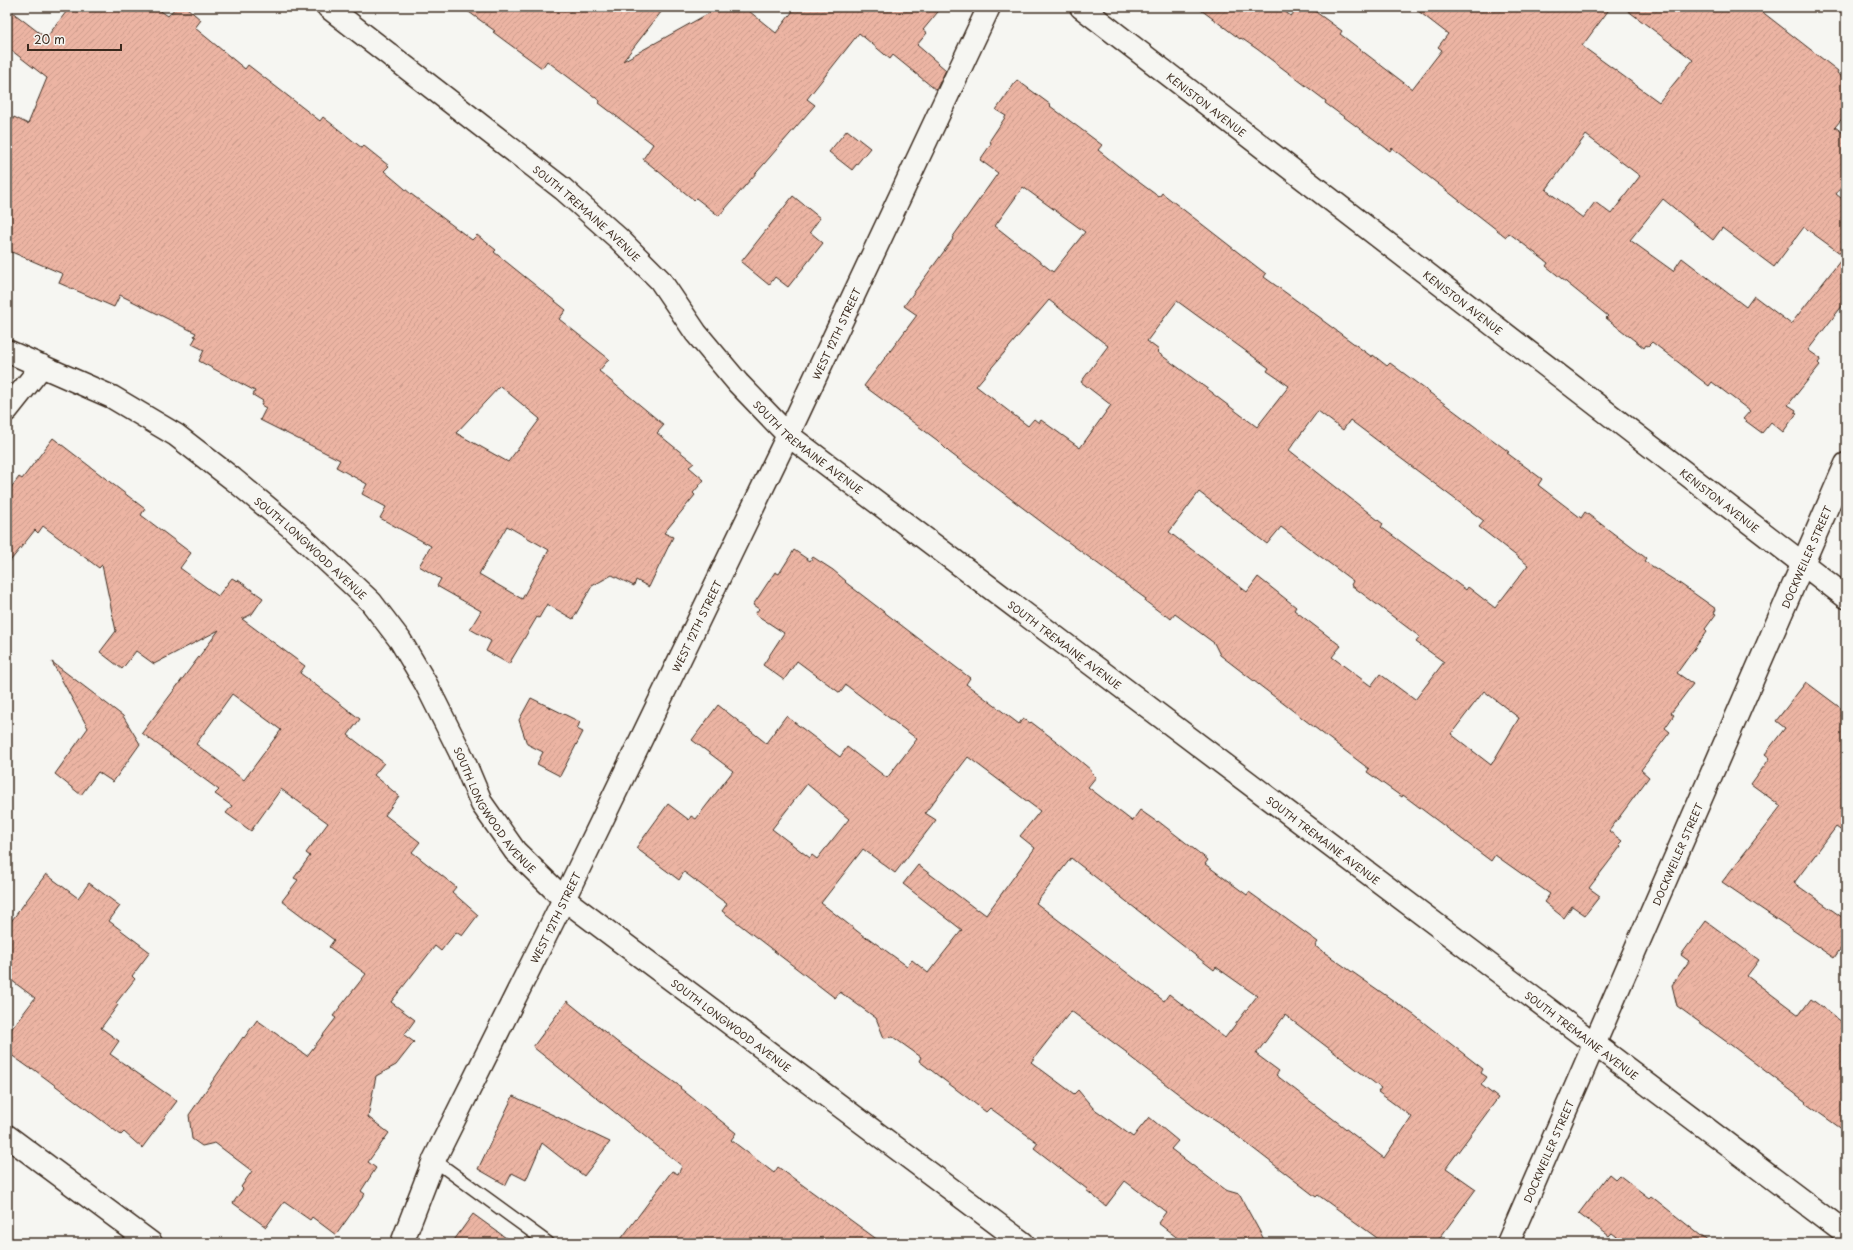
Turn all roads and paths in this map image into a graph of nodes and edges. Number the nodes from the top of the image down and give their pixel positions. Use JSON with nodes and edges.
{"nodes":[{"id":1,"x":328,"y":7,"type":"edge"},
{"id":2,"x":988,"y":7,"type":"edge"},
{"id":3,"x":1081,"y":7,"type":"edge"},
{"id":4,"x":7,"y":351,"type":"edge"},
{"id":5,"x":42,"y":366,"type":"junction"},
{"id":6,"x":7,"y":410,"type":"edge"},
{"id":7,"x":788,"y":435,"type":"junction"},
{"id":8,"x":1846,"y":464,"type":"edge"},
{"id":9,"x":1803,"y":565,"type":"junction"},
{"id":10,"x":1846,"y":597,"type":"edge"},
{"id":11,"x":564,"y":899,"type":"junction"},
{"id":12,"x":1594,"y":1044,"type":"junction"},
{"id":13,"x":7,"y":1136,"type":"edge"},
{"id":14,"x":434,"y":1160,"type":"junction"},
{"id":15,"x":1846,"y":1234,"type":"edge"},
{"id":16,"x":151,"y":1243,"type":"edge"},
{"id":17,"x":402,"y":1243,"type":"edge"},
{"id":18,"x":548,"y":1243,"type":"edge"},
{"id":19,"x":1023,"y":1243,"type":"edge"},
{"id":20,"x":1508,"y":1243,"type":"edge"}],
"edges":[{"from":1,"to":7,"type":"street","name":"SOUTH TREMAINE AVENUE"},
{"from":2,"to":7,"type":"street","name":"WEST 12TH STREET"},
{"from":3,"to":9,"type":"street","name":"KENISTON AVENUE"},
{"from":4,"to":5,"type":"street","name":"SOUTH LONGWOOD AVENUE"},
{"from":5,"to":6,"type":"street"},
{"from":5,"to":11,"type":"street","name":"SOUTH LONGWOOD AVENUE"},
{"from":7,"to":11,"type":"street","name":"WEST 12TH STREET"},
{"from":7,"to":12,"type":"street","name":"SOUTH TREMAINE AVENUE"},
{"from":8,"to":9,"type":"street","name":"DOCKWEILER STREET"},
{"from":9,"to":10,"type":"street","name":"KENISTON AVENUE"},
{"from":9,"to":12,"type":"street","name":"DOCKWEILER STREET"},
{"from":11,"to":14,"type":"street","name":"WEST 12TH STREET"},
{"from":11,"to":19,"type":"street","name":"SOUTH LONGWOOD AVENUE"},
{"from":12,"to":15,"type":"street","name":"SOUTH TREMAINE AVENUE"},
{"from":12,"to":20,"type":"street","name":"DOCKWEILER STREET"},
{"from":13,"to":16,"type":"street"},
{"from":14,"to":17,"type":"street","name":"WEST 12TH STREET"},
{"from":14,"to":18,"type":"lane"}]}
